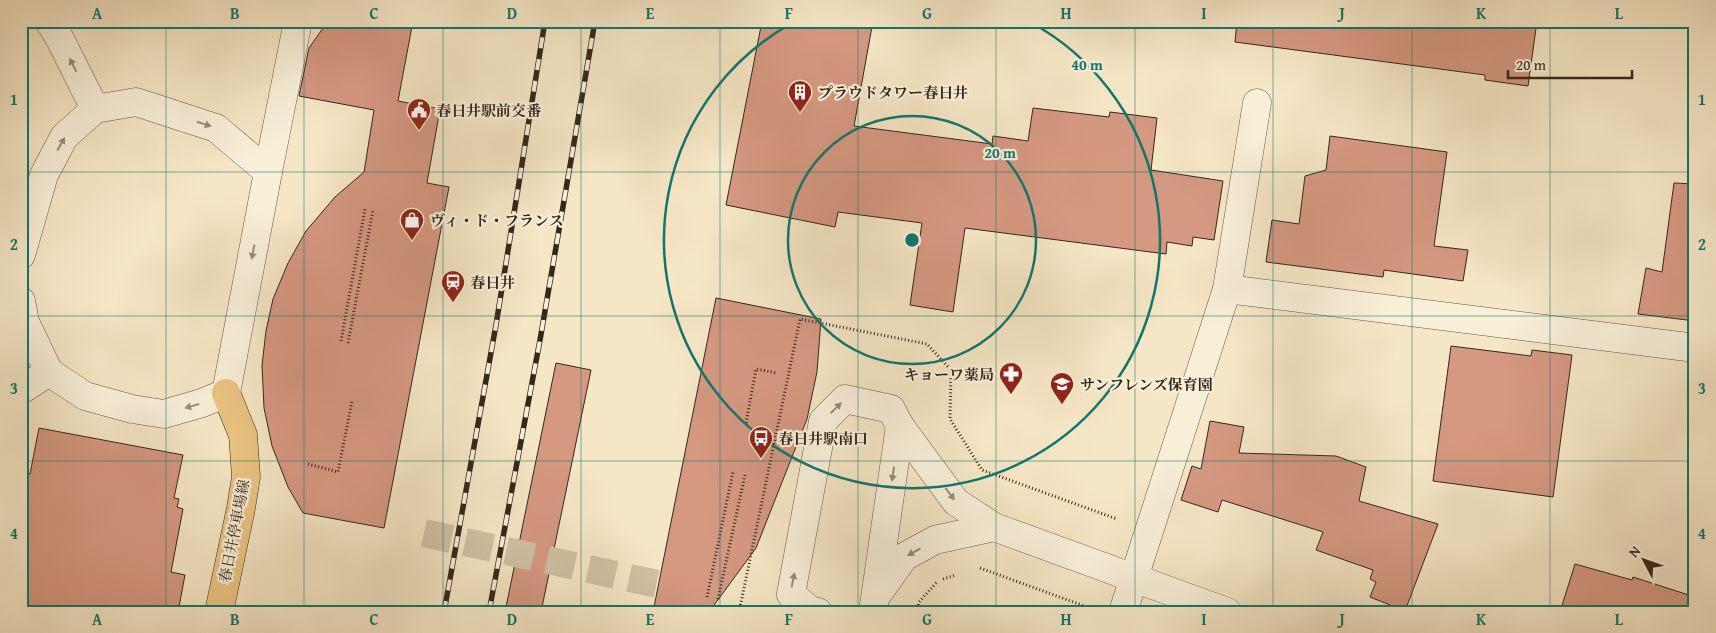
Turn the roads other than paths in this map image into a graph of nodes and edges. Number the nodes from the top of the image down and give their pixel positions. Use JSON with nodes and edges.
{"nodes":[{"id":1,"x":49,"y":21,"type":"edge"},
{"id":2,"x":298,"y":21,"type":"edge"},
{"id":3,"x":1257,"y":103,"type":"dead end"},
{"id":4,"x":95,"y":109,"type":"junction"},
{"id":5,"x":268,"y":172,"type":"junction"},
{"id":6,"x":32,"y":178,"type":"edge"},
{"id":7,"x":21,"y":255,"type":"edge"},
{"id":8,"x":1227,"y":289,"type":"junction"},
{"id":9,"x":21,"y":301,"type":"edge"},
{"id":10,"x":1695,"y":348,"type":"edge"},
{"id":11,"x":49,"y":372,"type":"junction"},
{"id":12,"x":21,"y":390,"type":"edge"},
{"id":13,"x":226,"y":393,"type":"junction"},
{"id":14,"x":900,"y":426,"type":"junction"},
{"id":15,"x":994,"y":527,"type":"junction"},
{"id":16,"x":1134,"y":577,"type":"junction"},
{"id":17,"x":868,"y":606,"type":"edge"},
{"id":18,"x":218,"y":612,"type":"edge"},
{"id":19,"x":818,"y":612,"type":"edge"},
{"id":20,"x":1123,"y":612,"type":"edge"},
{"id":21,"x":1227,"y":612,"type":"edge"}],
"edges":[{"from":4,"to":1,"type":"street","one_way":true},
{"from":2,"to":5,"type":"street"},
{"from":3,"to":8,"type":"street"},
{"from":4,"to":5,"type":"street","one_way":true},
{"from":6,"to":4,"type":"street","one_way":true},
{"from":5,"to":13,"type":"street","one_way":true},
{"from":6,"to":7,"type":"street"},
{"from":8,"to":10,"type":"street"},
{"from":8,"to":16,"type":"street"},
{"from":9,"to":11,"type":"street"},
{"from":11,"to":12,"type":"street"},
{"from":13,"to":11,"type":"street","one_way":true},
{"from":13,"to":18,"type":"main road","name":"春日井停車場線"},
{"from":14,"to":15,"type":"street","one_way":true},
{"from":14,"to":17,"type":"street","one_way":true},
{"from":19,"to":14,"type":"street","one_way":true},
{"from":15,"to":16,"type":"street"},
{"from":15,"to":17,"type":"street","one_way":true},
{"from":16,"to":20,"type":"street"},
{"from":16,"to":21,"type":"street"}]}
